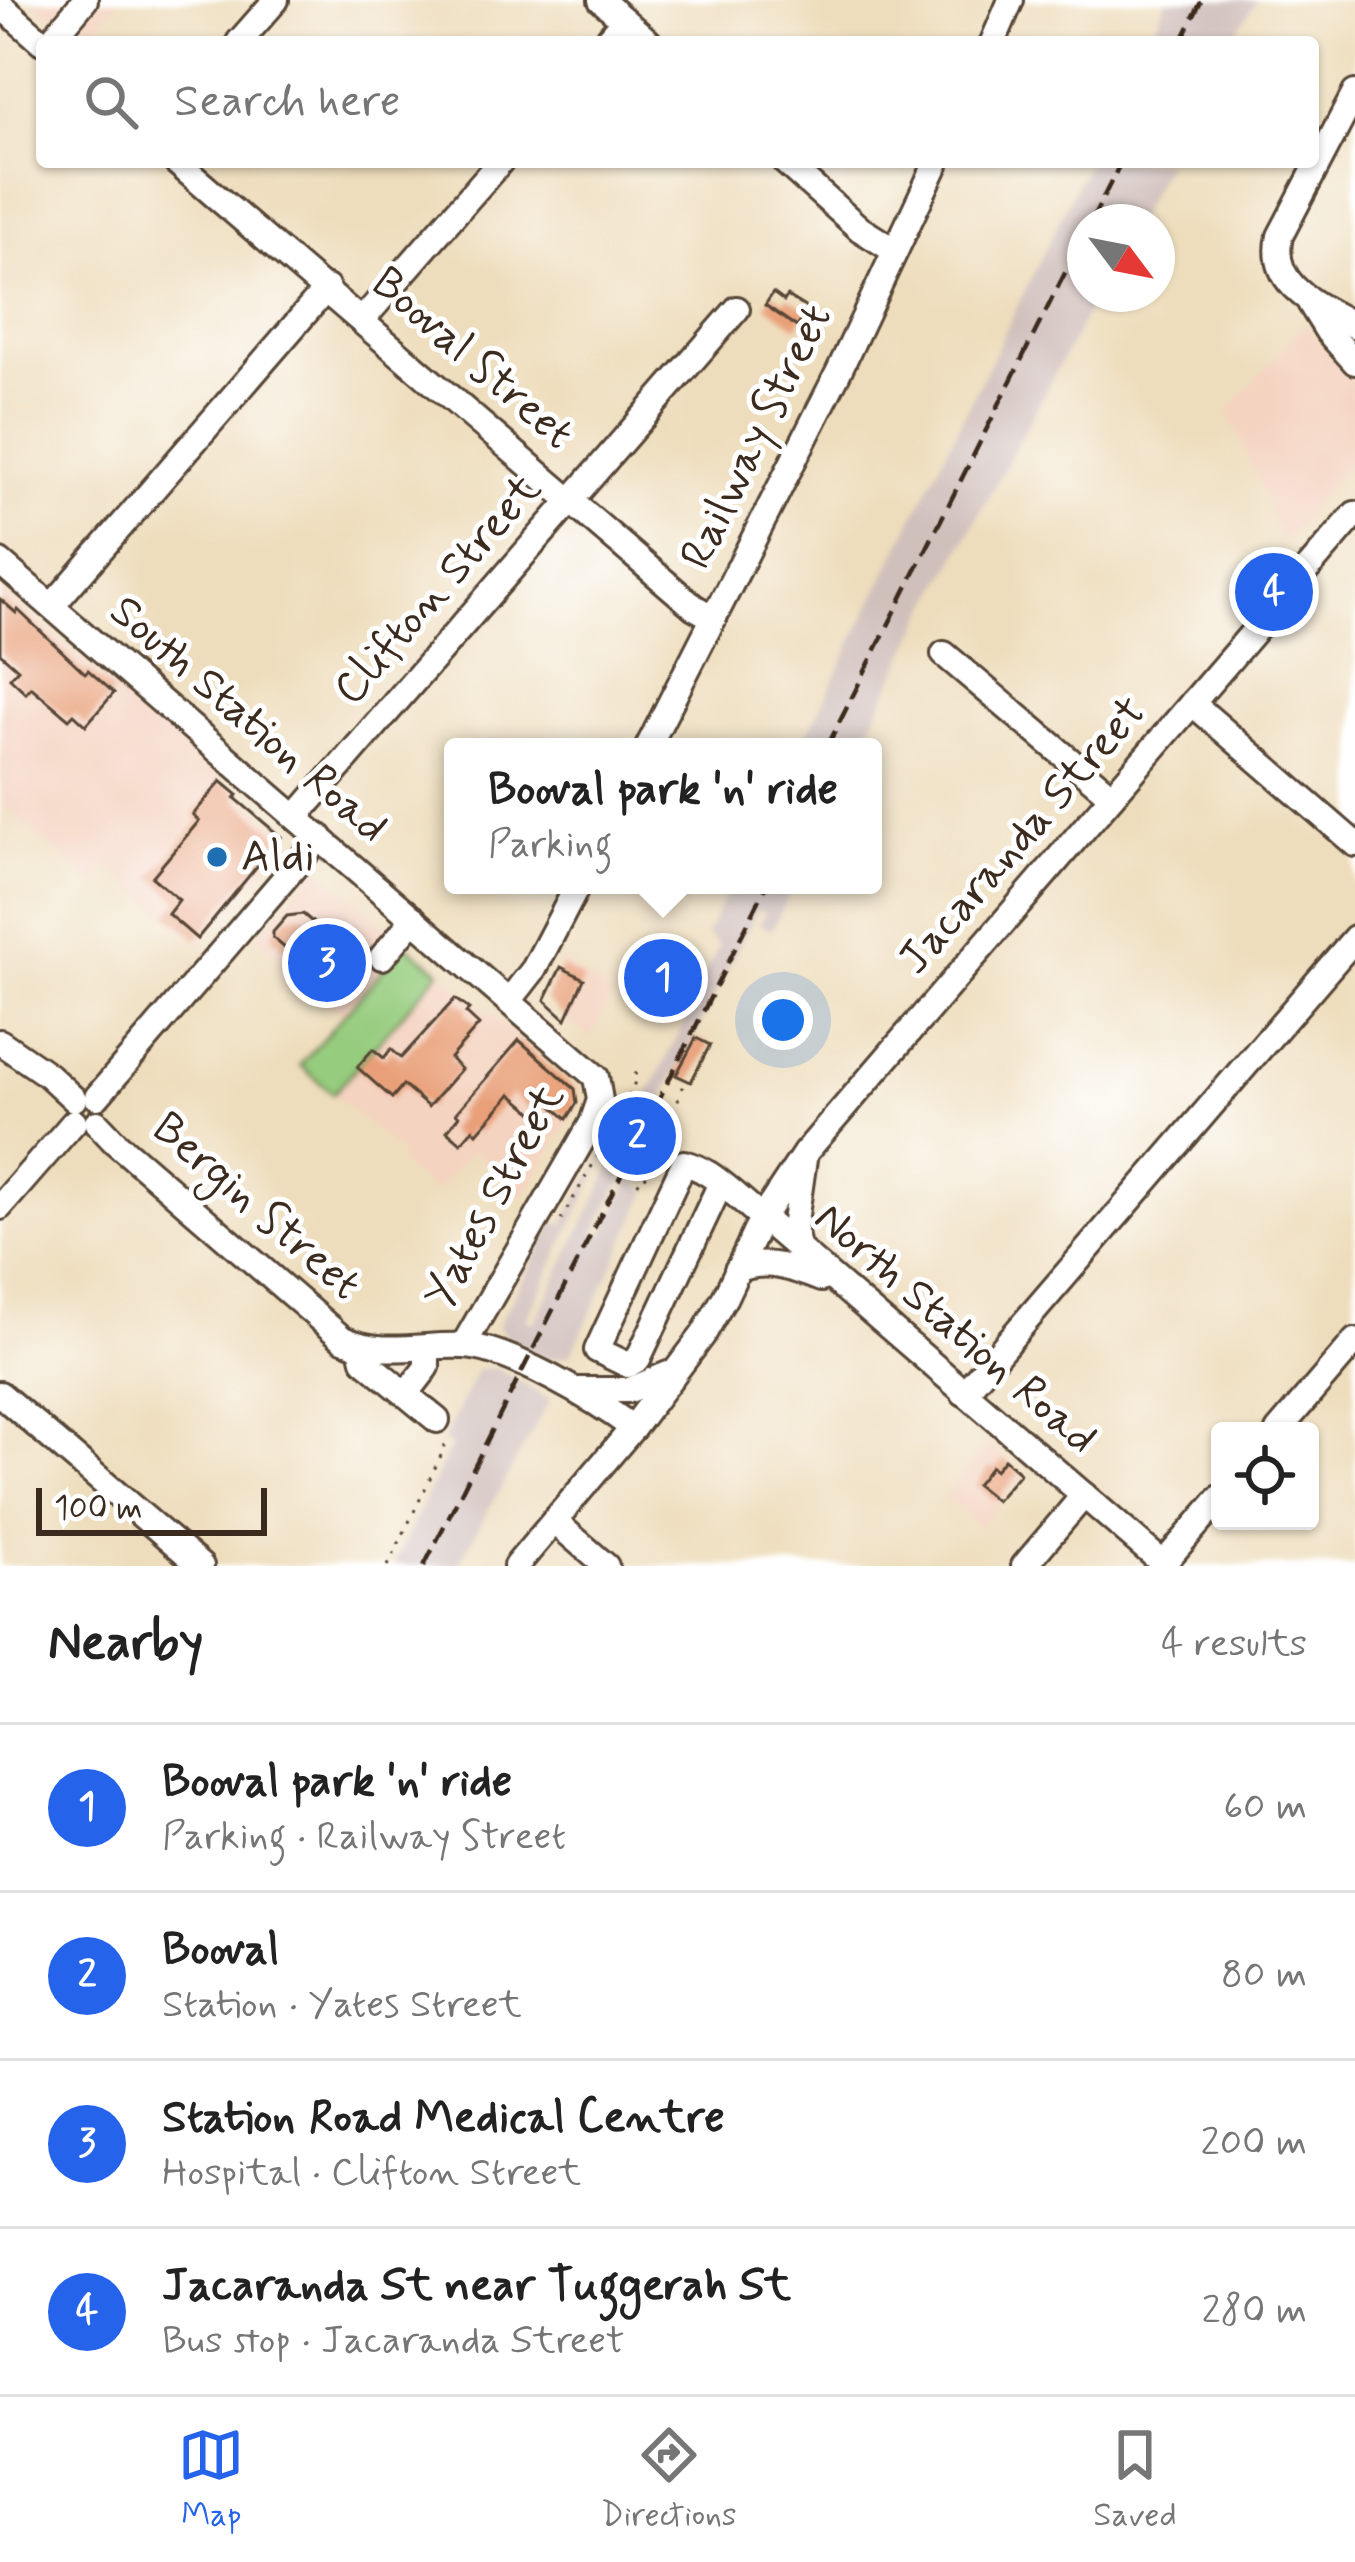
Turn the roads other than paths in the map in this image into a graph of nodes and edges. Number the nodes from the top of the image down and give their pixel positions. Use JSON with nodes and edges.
{"nodes":[{"id":1,"x":85,"y":0,"type":"edge"},
{"id":2,"x":277,"y":0,"type":"edge"},
{"id":3,"x":601,"y":0,"type":"edge"},
{"id":4,"x":1009,"y":2,"type":"edge"},
{"id":5,"x":0,"y":5,"type":"edge"},
{"id":6,"x":624,"y":20,"type":"junction"},
{"id":7,"x":39,"y":36,"type":"edge"},
{"id":8,"x":52,"y":36,"type":"edge"},
{"id":9,"x":244,"y":36,"type":"edge"},
{"id":10,"x":610,"y":36,"type":"edge"},
{"id":11,"x":642,"y":36,"type":"edge"},
{"id":12,"x":995,"y":36,"type":"edge"},
{"id":13,"x":1355,"y":93,"type":"edge"},
{"id":14,"x":1319,"y":163,"type":"edge"},
{"id":15,"x":183,"y":168,"type":"edge"},
{"id":16,"x":495,"y":168,"type":"edge"},
{"id":17,"x":791,"y":168,"type":"edge"},
{"id":18,"x":934,"y":168,"type":"edge"},
{"id":19,"x":1316,"y":168,"type":"edge"},
{"id":20,"x":895,"y":251,"type":"junction"},
{"id":21,"x":327,"y":288,"type":"junction"},
{"id":22,"x":1309,"y":301,"type":"junction"},
{"id":23,"x":736,"y":309,"type":"dead end"},
{"id":24,"x":363,"y":319,"type":"junction"},
{"id":25,"x":1355,"y":326,"type":"edge"},
{"id":26,"x":1355,"y":362,"type":"edge"},
{"id":27,"x":571,"y":500,"type":"junction"},
{"id":28,"x":1355,"y":514,"type":"edge"},
{"id":29,"x":0,"y":562,"type":"edge"},
{"id":30,"x":52,"y":606,"type":"junction"},
{"id":31,"x":714,"y":618,"type":"junction"},
{"id":32,"x":944,"y":654,"type":"dead end"},
{"id":33,"x":1192,"y":704,"type":"junction"},
{"id":34,"x":653,"y":738,"type":"edge"},
{"id":35,"x":1112,"y":796,"type":"junction"},
{"id":36,"x":296,"y":817,"type":"junction"},
{"id":37,"x":320,"y":837,"type":"junction"},
{"id":38,"x":1355,"y":844,"type":"edge"},
{"id":39,"x":573,"y":894,"type":"edge"},
{"id":40,"x":414,"y":919,"type":"junction"},
{"id":41,"x":1355,"y":938,"type":"edge"},
{"id":42,"x":382,"y":957,"type":"dead end"},
{"id":43,"x":509,"y":1001,"type":"junction"},
{"id":44,"x":0,"y":1042,"type":"edge"},
{"id":45,"x":608,"y":1094,"type":"joint"},
{"id":46,"x":85,"y":1110,"type":"junction"},
{"id":47,"x":805,"y":1153,"type":"junction"},
{"id":48,"x":721,"y":1183,"type":"junction"},
{"id":49,"x":0,"y":1208,"type":"edge"},
{"id":50,"x":762,"y":1218,"type":"junction"},
{"id":51,"x":799,"y":1251,"type":"junction"},
{"id":52,"x":737,"y":1270,"type":"junction"},
{"id":53,"x":840,"y":1287,"type":"junction"},
{"id":54,"x":1355,"y":1341,"type":"edge"},
{"id":55,"x":464,"y":1346,"type":"junction"},
{"id":56,"x":361,"y":1347,"type":"junction"},
{"id":57,"x":427,"y":1347,"type":"junction"},
{"id":58,"x":679,"y":1367,"type":"junction"},
{"id":59,"x":572,"y":1390,"type":"junction"},
{"id":60,"x":964,"y":1393,"type":"junction"},
{"id":61,"x":0,"y":1394,"type":"edge"},
{"id":62,"x":407,"y":1394,"type":"junction"},
{"id":63,"x":437,"y":1420,"type":"road end"},
{"id":64,"x":1286,"y":1422,"type":"edge"},
{"id":65,"x":633,"y":1428,"type":"junction"},
{"id":66,"x":1084,"y":1495,"type":"junction"},
{"id":67,"x":1211,"y":1509,"type":"edge"},
{"id":68,"x":554,"y":1521,"type":"junction"},
{"id":69,"x":1165,"y":1565,"type":"edge"},
{"id":70,"x":201,"y":1566,"type":"edge"},
{"id":71,"x":516,"y":1566,"type":"edge"},
{"id":72,"x":606,"y":1566,"type":"edge"},
{"id":73,"x":1024,"y":1566,"type":"edge"}],
"edges":[{"from":1,"to":8,"type":"street"},
{"from":2,"to":9,"type":"street"},
{"from":3,"to":6,"type":"street"},
{"from":4,"to":12,"type":"street"},
{"from":5,"to":7,"type":"street"},
{"from":6,"to":10,"type":"street"},
{"from":6,"to":11,"type":"street"},
{"from":13,"to":14,"type":"street"},
{"from":15,"to":21,"type":"street","name":"Booval Street"},
{"from":16,"to":24,"type":"street"},
{"from":17,"to":20,"type":"street"},
{"from":18,"to":20,"type":"street","name":"Railway Street"},
{"from":19,"to":22,"type":"street"},
{"from":20,"to":31,"type":"street","name":"Railway Street"},
{"from":21,"to":24,"type":"street","name":"Booval Street"},
{"from":21,"to":30,"type":"street"},
{"from":22,"to":25,"type":"street"},
{"from":22,"to":26,"type":"street"},
{"from":23,"to":27,"type":"street","name":"Clifton Street"},
{"from":24,"to":27,"type":"street","name":"Booval Street"},
{"from":27,"to":31,"type":"street","name":"Booval Street"},
{"from":27,"to":36,"type":"street","name":"Clifton Street"},
{"from":28,"to":33,"type":"street","name":"Jacaranda Street"},
{"from":29,"to":30,"type":"street","name":"South Station Road"},
{"from":30,"to":36,"type":"street","name":"South Station Road"},
{"from":31,"to":34,"type":"street","name":"Railway Street"},
{"from":32,"to":35,"type":"street"},
{"from":33,"to":35,"type":"street","name":"Jacaranda Street"},
{"from":33,"to":38,"type":"street"},
{"from":35,"to":47,"type":"street","name":"Jacaranda Street"},
{"from":36,"to":37,"type":"street","name":"South Station Road"},
{"from":37,"to":40,"type":"street","name":"South Station Road"},
{"from":37,"to":46,"type":"street"},
{"from":39,"to":43,"type":"street"},
{"from":40,"to":42,"type":"street"},
{"from":40,"to":43,"type":"street","name":"South Station Road"},
{"from":41,"to":60,"type":"street"},
{"from":43,"to":45,"type":"street","name":"South Station Road"},
{"from":44,"to":46,"type":"street","name":"Bergin Street"},
{"from":45,"to":55,"type":"street","name":"Yates Street"},
{"from":46,"to":49,"type":"street"},
{"from":46,"to":56,"type":"street","name":"Bergin Street"},
{"from":47,"to":50,"type":"street","name":"Jacaranda Street"},
{"from":47,"to":51,"type":"street"},
{"from":48,"to":48,"type":"street","name":"North Station Road"},
{"from":48,"to":50,"type":"street","name":"North Station Road"},
{"from":50,"to":51,"type":"street","name":"North Station Road"},
{"from":50,"to":52,"type":"street","name":"Jacaranda Street"},
{"from":51,"to":53,"type":"street","name":"North Station Road"},
{"from":52,"to":53,"type":"street"},
{"from":52,"to":58,"type":"street","name":"Jacaranda Street"},
{"from":53,"to":60,"type":"street","name":"North Station Road"},
{"from":54,"to":64,"type":"street"},
{"from":55,"to":57,"type":"street","name":"Bergin Street"},
{"from":55,"to":59,"type":"street","name":"Bergin Street"},
{"from":56,"to":57,"type":"street","name":"Bergin Street"},
{"from":56,"to":62,"type":"street"},
{"from":57,"to":62,"type":"street"},
{"from":58,"to":59,"type":"street"},
{"from":58,"to":65,"type":"street","name":"Jacaranda Street"},
{"from":59,"to":65,"type":"street","name":"Bergin Street"},
{"from":60,"to":66,"type":"street","name":"North Station Road"},
{"from":61,"to":70,"type":"street"},
{"from":62,"to":63,"type":"street"},
{"from":65,"to":68,"type":"street","name":"Jacaranda Street"},
{"from":66,"to":69,"type":"street","name":"North Station Road"},
{"from":66,"to":73,"type":"street"},
{"from":67,"to":69,"type":"street"},
{"from":68,"to":71,"type":"street","name":"Jacaranda Street"},
{"from":68,"to":72,"type":"street"}]}
